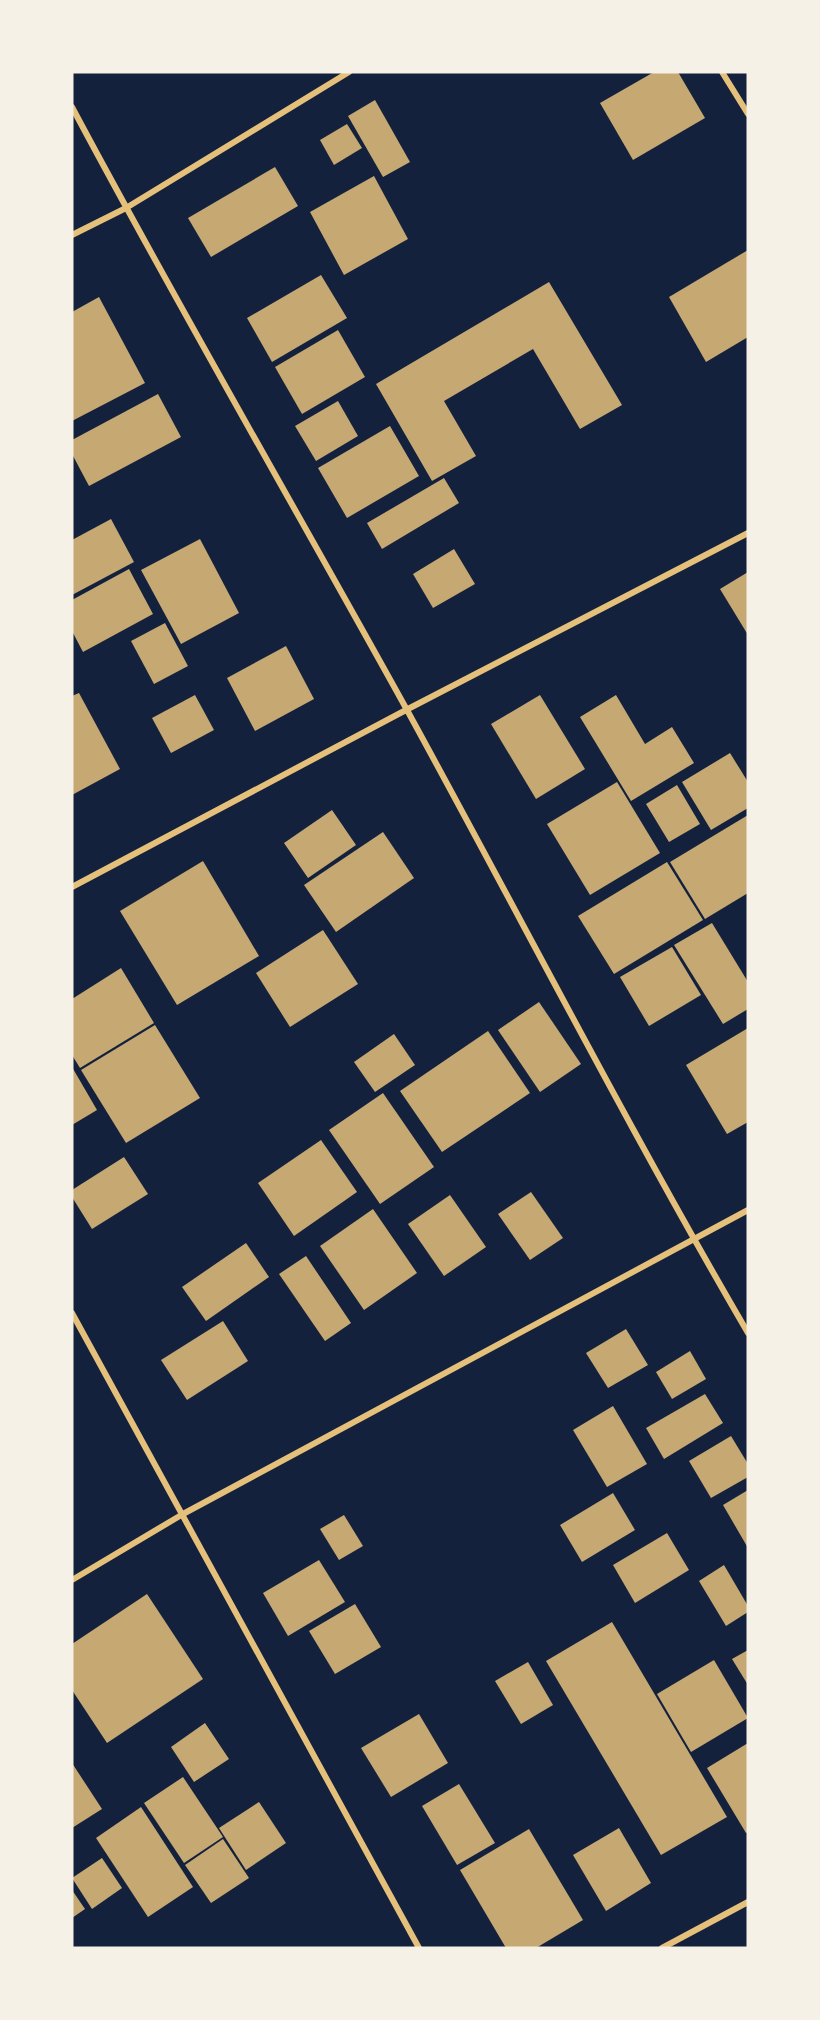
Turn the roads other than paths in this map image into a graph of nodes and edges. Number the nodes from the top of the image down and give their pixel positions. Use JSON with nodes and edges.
{"nodes":[{"id":1,"x":349,"y":72,"type":"edge"},
{"id":2,"x":722,"y":72,"type":"edge"},
{"id":3,"x":72,"y":107,"type":"edge"},
{"id":4,"x":748,"y":114,"type":"edge"},
{"id":5,"x":126,"y":208,"type":"junction"},
{"id":6,"x":72,"y":235,"type":"edge"},
{"id":7,"x":748,"y":533,"type":"edge"},
{"id":8,"x":406,"y":710,"type":"junction"},
{"id":9,"x":72,"y":887,"type":"edge"},
{"id":10,"x":748,"y":1210,"type":"edge"},
{"id":11,"x":693,"y":1240,"type":"junction"},
{"id":12,"x":72,"y":1312,"type":"edge"},
{"id":13,"x":748,"y":1333,"type":"edge"},
{"id":14,"x":183,"y":1514,"type":"junction"},
{"id":15,"x":72,"y":1580,"type":"edge"},
{"id":16,"x":748,"y":1902,"type":"edge"},
{"id":17,"x":419,"y":1948,"type":"edge"},
{"id":18,"x":662,"y":1948,"type":"edge"}],
"edges":[{"from":1,"to":5,"type":"street"},
{"from":2,"to":4,"type":"street"},
{"from":3,"to":5,"type":"street"},
{"from":5,"to":6,"type":"street"},
{"from":5,"to":8,"type":"street"},
{"from":7,"to":8,"type":"street"},
{"from":8,"to":9,"type":"street"},
{"from":8,"to":11,"type":"street"},
{"from":10,"to":11,"type":"street"},
{"from":11,"to":13,"type":"street"},
{"from":11,"to":14,"type":"street"},
{"from":12,"to":14,"type":"street"},
{"from":14,"to":15,"type":"street"},
{"from":14,"to":17,"type":"street"},
{"from":16,"to":18,"type":"street"}]}
